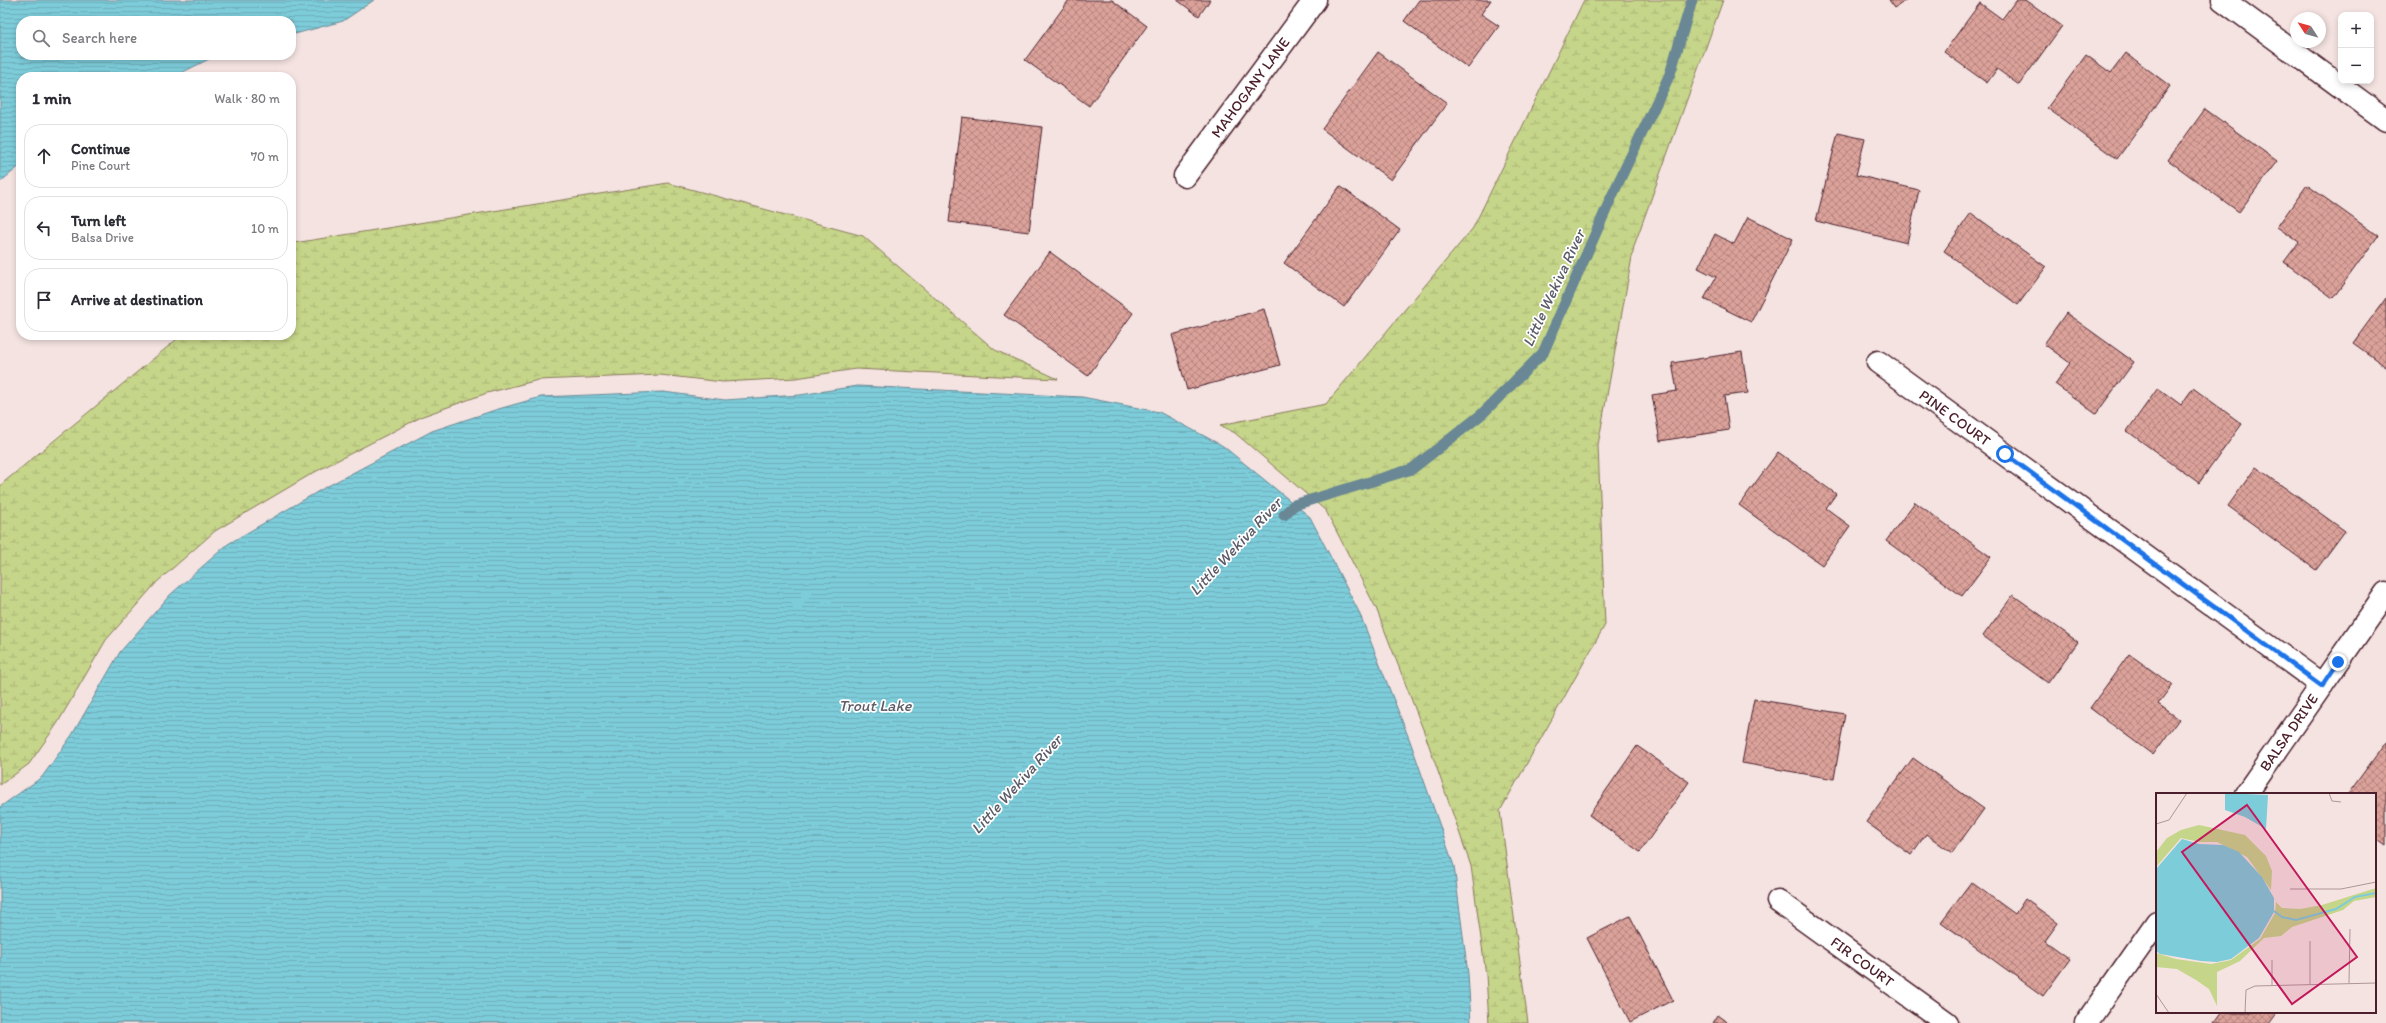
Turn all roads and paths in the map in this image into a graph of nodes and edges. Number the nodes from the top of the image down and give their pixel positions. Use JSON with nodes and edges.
{"nodes":[{"id":1,"x":1315,"y":0,"type":"edge"},
{"id":2,"x":2223,"y":0,"type":"edge"},
{"id":3,"x":2386,"y":120,"type":"edge"},
{"id":4,"x":1185,"y":176,"type":"dead end"},
{"id":5,"x":1878,"y":362,"type":"dead end"},
{"id":6,"x":2386,"y":593,"type":"edge"},
{"id":7,"x":2322,"y":686,"type":"junction"},
{"id":8,"x":2247,"y":793,"type":"edge"},
{"id":9,"x":1778,"y":901,"type":"dead end"},
{"id":10,"x":2156,"y":923,"type":"edge"},
{"id":11,"x":1947,"y":1023,"type":"edge"},
{"id":12,"x":2086,"y":1023,"type":"edge"}],
"edges":[{"from":1,"to":4,"type":"street","name":"MAHOGANY LANE"},
{"from":2,"to":3,"type":"street"},
{"from":5,"to":7,"type":"street","name":"PINE COURT"},
{"from":6,"to":7,"type":"street","name":"BALSA DRIVE"},
{"from":7,"to":8,"type":"street","name":"BALSA DRIVE"},
{"from":9,"to":11,"type":"street","name":"FIR COURT"},
{"from":10,"to":12,"type":"street"}]}
